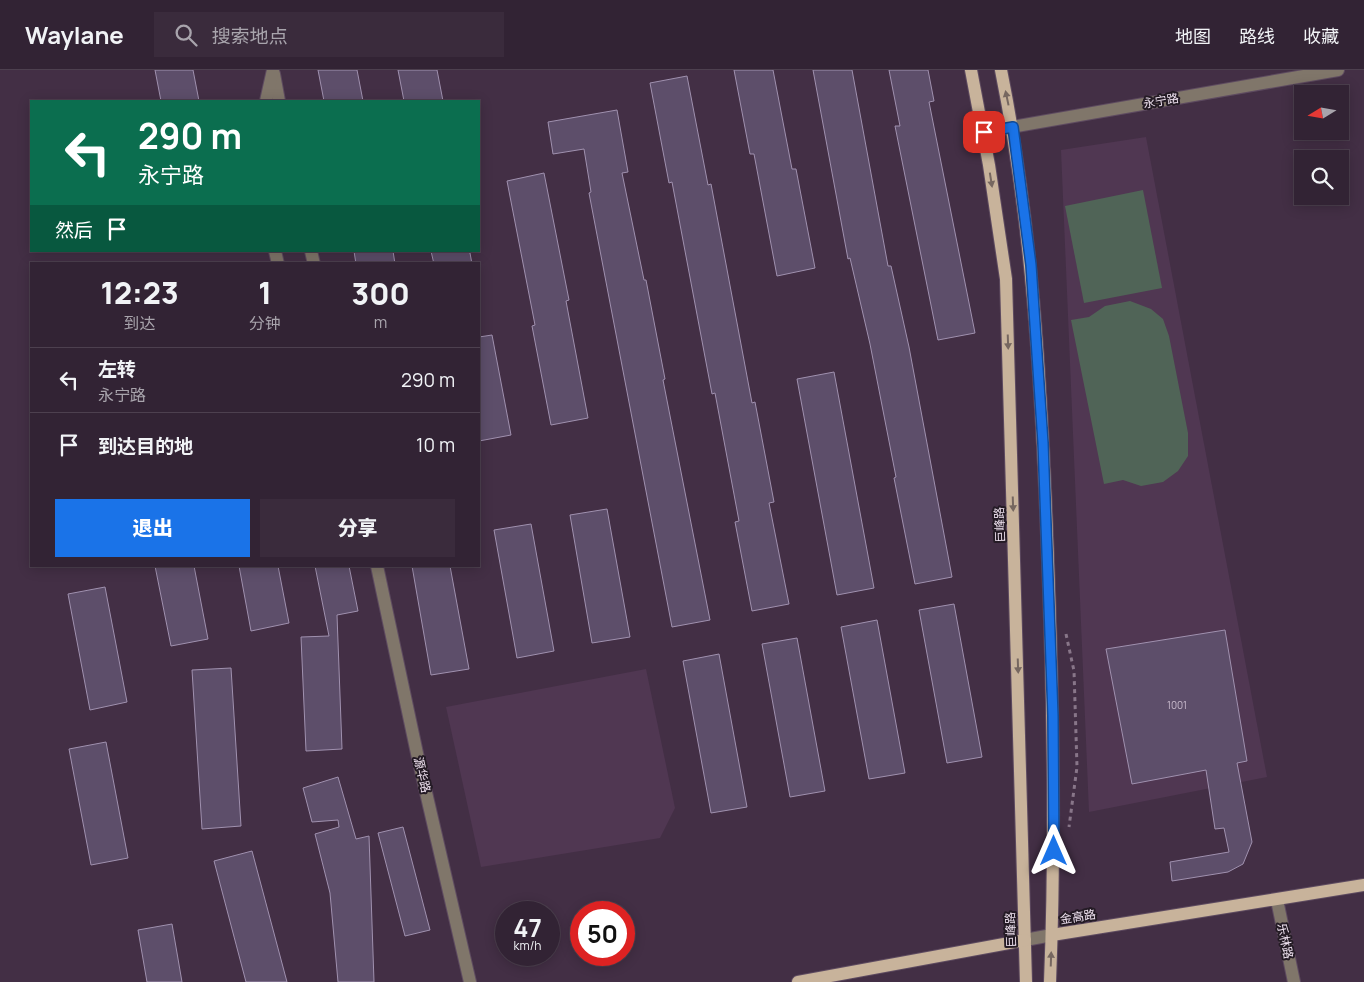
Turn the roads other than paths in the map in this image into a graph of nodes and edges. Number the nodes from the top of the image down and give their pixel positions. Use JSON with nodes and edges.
{"nodes":[{"id":1,"x":273,"y":70,"type":"edge"},
{"id":2,"x":971,"y":70,"type":"edge"},
{"id":3,"x":1001,"y":70,"type":"edge"},
{"id":4,"x":1338,"y":70,"type":"edge"},
{"id":5,"x":266,"y":100,"type":"edge"},
{"id":6,"x":279,"y":100,"type":"edge"},
{"id":7,"x":1013,"y":127,"type":"junction"},
{"id":8,"x":984,"y":132,"type":"junction"},
{"id":9,"x":377,"y":567,"type":"edge"},
{"id":10,"x":1364,"y":885,"type":"edge"},
{"id":11,"x":1277,"y":900,"type":"junction"},
{"id":12,"x":1052,"y":935,"type":"junction"},
{"id":13,"x":1025,"y":940,"type":"junction"},
{"id":14,"x":470,"y":982,"type":"edge"},
{"id":15,"x":798,"y":982,"type":"edge"},
{"id":16,"x":1026,"y":982,"type":"edge"},
{"id":17,"x":1050,"y":982,"type":"edge"},
{"id":18,"x":1294,"y":982,"type":"edge"}],
"edges":[{"from":1,"to":5,"type":"street"},
{"from":1,"to":6,"type":"street"},
{"from":2,"to":8,"type":"main road","name":"巨峰路"},
{"from":7,"to":3,"type":"main road","one_way":true},
{"from":4,"to":7,"type":"street","name":"永宁路"},
{"from":7,"to":8,"type":"street","name":"永宁路"},
{"from":7,"to":12,"type":"main road"},
{"from":8,"to":13,"type":"main road","name":"巨峰路","one_way":true},
{"from":9,"to":14,"type":"street","name":"源华路"},
{"from":10,"to":11,"type":"main road","name":"金高路"},
{"from":11,"to":12,"type":"main road","name":"金高路"},
{"from":11,"to":18,"type":"street","name":"乐林路"},
{"from":12,"to":13,"type":"street","name":"金高路"},
{"from":17,"to":12,"type":"main road","one_way":true},
{"from":13,"to":15,"type":"main road","name":"金高路"},
{"from":13,"to":16,"type":"main road","name":"巨峰路"}]}
